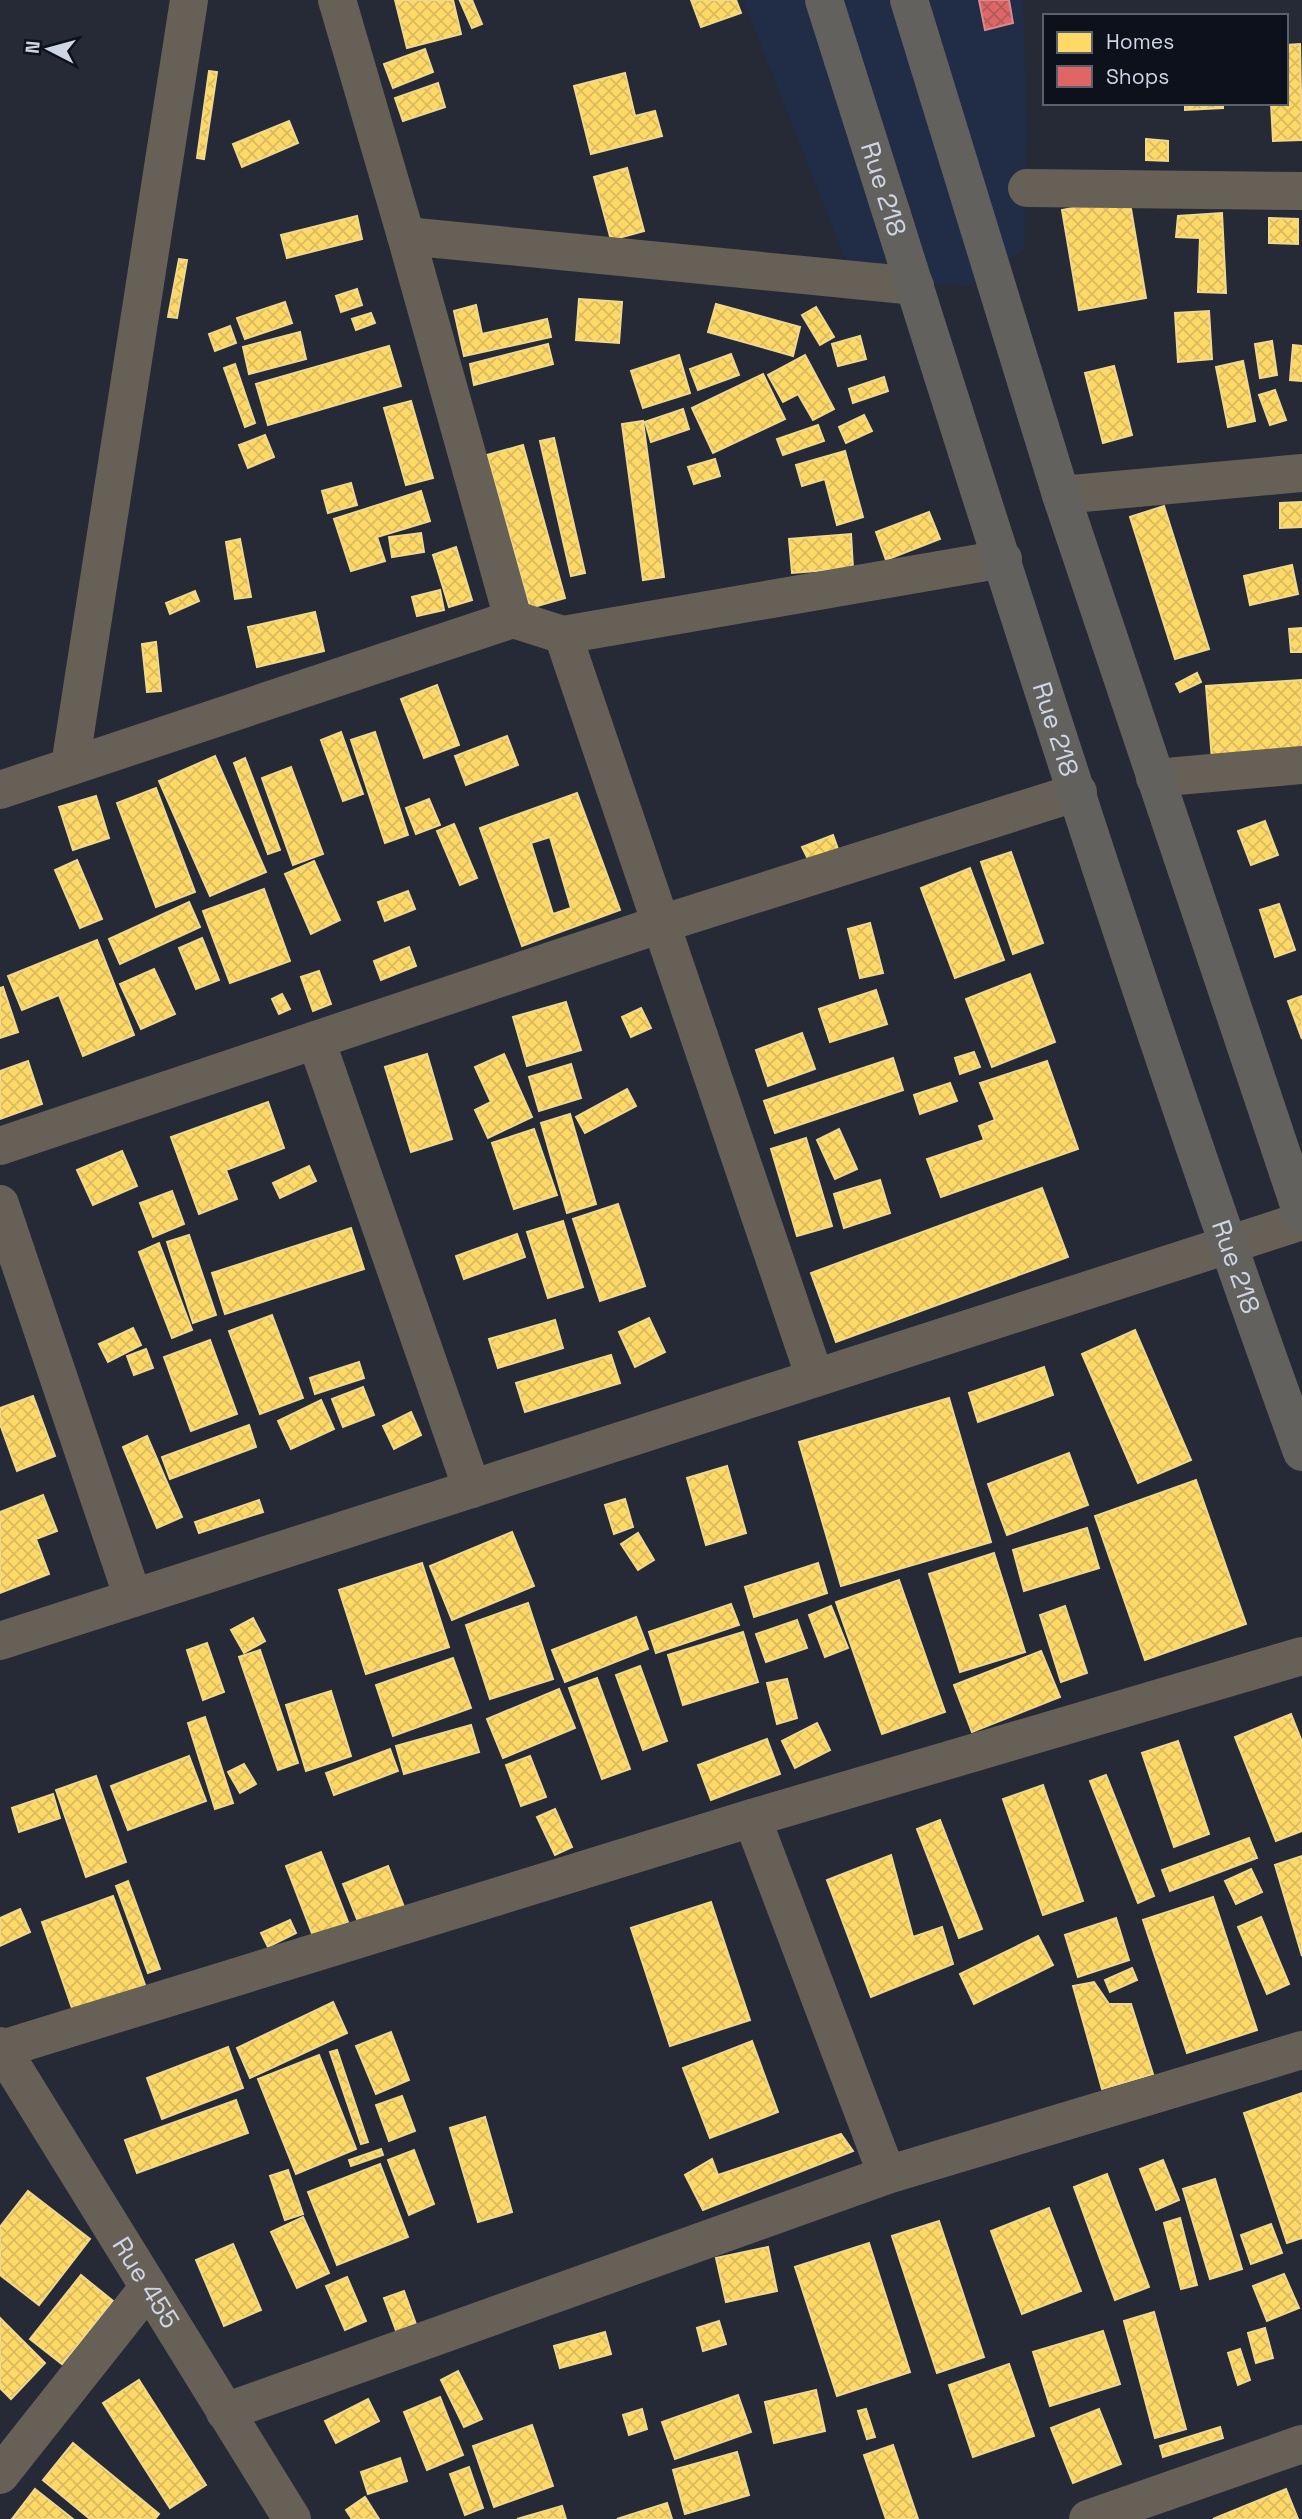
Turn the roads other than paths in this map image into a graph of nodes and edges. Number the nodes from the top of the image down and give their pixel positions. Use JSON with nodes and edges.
{"nodes":[{"id":1,"x":189,"y":0,"type":"edge"},
{"id":2,"x":337,"y":0,"type":"edge"},
{"id":3,"x":824,"y":0,"type":"edge"},
{"id":4,"x":909,"y":0,"type":"edge"},
{"id":5,"x":1027,"y":188,"type":"dead end"},
{"id":6,"x":1302,"y":191,"type":"edge"},
{"id":7,"x":406,"y":236,"type":"junction"},
{"id":8,"x":915,"y":286,"type":"junction"},
{"id":9,"x":1302,"y":473,"type":"edge"},
{"id":10,"x":1061,"y":495,"type":"junction"},
{"id":11,"x":1003,"y":559,"type":"junction"},
{"id":12,"x":513,"y":619,"type":"junction"},
{"id":13,"x":563,"y":635,"type":"junction"},
{"id":14,"x":1302,"y":765,"type":"edge"},
{"id":15,"x":70,"y":766,"type":"junction"},
{"id":16,"x":1155,"y":778,"type":"junction"},
{"id":17,"x":0,"y":790,"type":"edge"},
{"id":18,"x":1078,"y":792,"type":"junction"},
{"id":19,"x":661,"y":924,"type":"junction"},
{"id":20,"x":316,"y":1040,"type":"junction"},
{"id":21,"x":0,"y":1146,"type":"edge"},
{"id":22,"x":0,"y":1204,"type":"edge"},
{"id":23,"x":1302,"y":1214,"type":"edge"},
{"id":24,"x":1302,"y":1221,"type":"edge"},
{"id":25,"x":1227,"y":1246,"type":"junction"},
{"id":26,"x":815,"y":1378,"type":"junction"},
{"id":27,"x":1302,"y":1452,"type":"edge"},
{"id":28,"x":472,"y":1489,"type":"junction"},
{"id":29,"x":133,"y":1598,"type":"junction"},
{"id":30,"x":0,"y":1641,"type":"edge"},
{"id":31,"x":1302,"y":1657,"type":"edge"},
{"id":32,"x":752,"y":1818,"type":"junction"},
{"id":33,"x":1,"y":2048,"type":"edge"},
{"id":34,"x":1302,"y":2050,"type":"edge"},
{"id":35,"x":887,"y":2175,"type":"junction"},
{"id":36,"x":148,"y":2288,"type":"junction"},
{"id":37,"x":225,"y":2412,"type":"junction"},
{"id":38,"x":1302,"y":2444,"type":"edge"},
{"id":39,"x":0,"y":2475,"type":"edge"},
{"id":40,"x":292,"y":2519,"type":"edge"},
{"id":41,"x":1088,"y":2519,"type":"edge"}],
"edges":[{"from":1,"to":15,"type":"street"},
{"from":2,"to":7,"type":"street"},
{"from":3,"to":8,"type":"highway","name":"Rue 218"},
{"from":4,"to":10,"type":"highway"},
{"from":5,"to":6,"type":"street"},
{"from":7,"to":8,"type":"street"},
{"from":7,"to":12,"type":"street"},
{"from":8,"to":11,"type":"highway","name":"Rue 218"},
{"from":9,"to":10,"type":"street"},
{"from":10,"to":16,"type":"highway"},
{"from":11,"to":13,"type":"street"},
{"from":11,"to":18,"type":"highway","name":"Rue 218"},
{"from":12,"to":13,"type":"street"},
{"from":12,"to":15,"type":"street"},
{"from":13,"to":19,"type":"street"},
{"from":14,"to":16,"type":"street"},
{"from":15,"to":17,"type":"street"},
{"from":16,"to":23,"type":"highway"},
{"from":18,"to":19,"type":"street"},
{"from":18,"to":25,"type":"highway","name":"Rue 218"},
{"from":19,"to":20,"type":"street"},
{"from":19,"to":26,"type":"street"},
{"from":20,"to":21,"type":"street"},
{"from":20,"to":28,"type":"street"},
{"from":22,"to":29,"type":"street"},
{"from":24,"to":25,"type":"street"},
{"from":25,"to":26,"type":"street"},
{"from":25,"to":27,"type":"highway","name":"Rue 218"},
{"from":26,"to":28,"type":"street"},
{"from":28,"to":29,"type":"street"},
{"from":29,"to":30,"type":"street"},
{"from":31,"to":32,"type":"street"},
{"from":32,"to":33,"type":"street"},
{"from":32,"to":35,"type":"street"},
{"from":33,"to":36,"type":"street","name":"Rue 455"},
{"from":34,"to":35,"type":"street"},
{"from":35,"to":37,"type":"street"},
{"from":36,"to":37,"type":"street","name":"Rue 455"},
{"from":36,"to":39,"type":"street"},
{"from":37,"to":40,"type":"street","name":"Rue 455"},
{"from":38,"to":41,"type":"street"}]}
